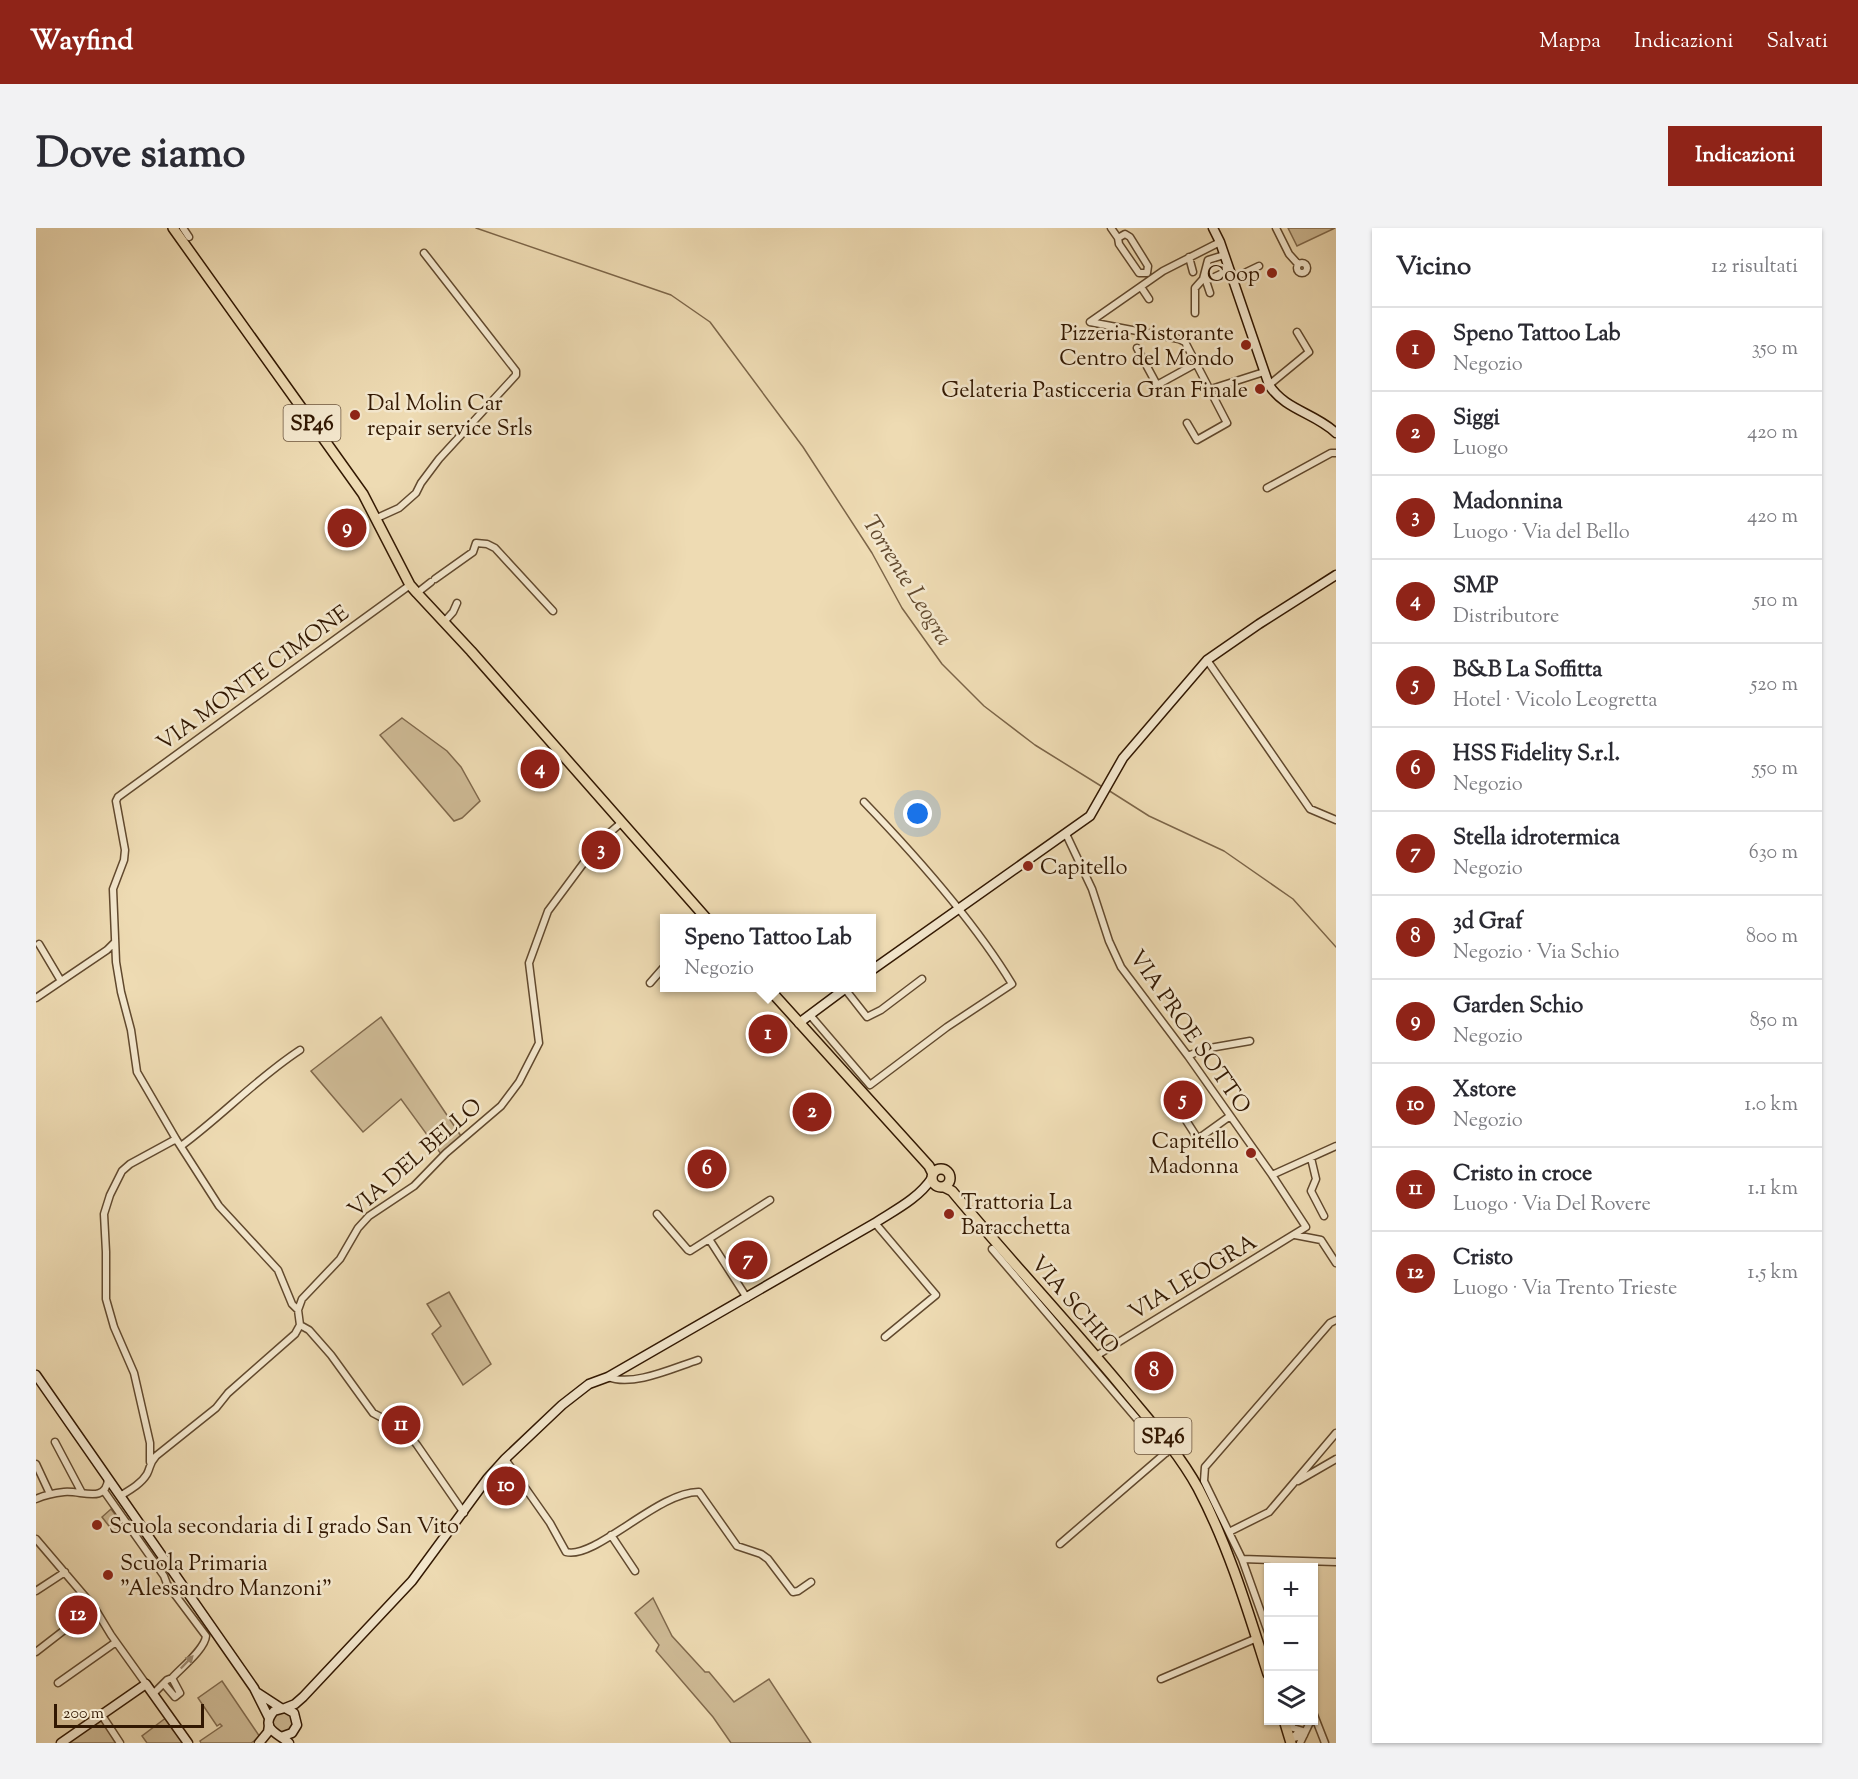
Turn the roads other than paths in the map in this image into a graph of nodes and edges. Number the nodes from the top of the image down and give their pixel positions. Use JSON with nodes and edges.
{"nodes":[{"id":1,"x":173,"y":228,"type":"edge"},
{"id":2,"x":183,"y":228,"type":"edge"},
{"id":3,"x":1111,"y":228,"type":"edge"},
{"id":4,"x":1213,"y":228,"type":"edge"},
{"id":5,"x":1276,"y":228,"type":"edge"},
{"id":6,"x":189,"y":237,"type":"dead end"},
{"id":7,"x":1118,"y":238,"type":"junction"},
{"id":8,"x":1220,"y":242,"type":"junction"},
{"id":9,"x":424,"y":253,"type":"dead end"},
{"id":10,"x":1224,"y":255,"type":"junction"},
{"id":11,"x":1189,"y":257,"type":"junction"},
{"id":12,"x":1298,"y":264,"type":"dead end"},
{"id":13,"x":1259,"y":266,"type":"dead end"},
{"id":14,"x":1193,"y":272,"type":"dead end"},
{"id":15,"x":1147,"y":273,"type":"junction"},
{"id":16,"x":1231,"y":275,"type":"junction"},
{"id":17,"x":1143,"y":286,"type":"junction"},
{"id":18,"x":1210,"y":293,"type":"dead end"},
{"id":19,"x":1149,"y":299,"type":"dead end"},
{"id":20,"x":1195,"y":313,"type":"dead end"},
{"id":21,"x":1298,"y":332,"type":"dead end"},
{"id":22,"x":1137,"y":348,"type":"dead end"},
{"id":23,"x":1197,"y":363,"type":"junction"},
{"id":24,"x":1264,"y":372,"type":"junction"},
{"id":25,"x":1269,"y":385,"type":"junction"},
{"id":26,"x":1211,"y":389,"type":"junction"},
{"id":27,"x":1187,"y":423,"type":"dead end"},
{"id":28,"x":1335,"y":431,"type":"edge"},
{"id":29,"x":1336,"y":453,"type":"edge"},
{"id":30,"x":1266,"y":488,"type":"dead end"},
{"id":31,"x":377,"y":518,"type":"junction"},
{"id":32,"x":1336,"y":575,"type":"edge"},
{"id":33,"x":414,"y":589,"type":"junction"},
{"id":34,"x":457,"y":603,"type":"dead end"},
{"id":35,"x":553,"y":611,"type":"dead end"},
{"id":36,"x":444,"y":622,"type":"junction"},
{"id":37,"x":1207,"y":660,"type":"junction"},
{"id":38,"x":864,"y":802,"type":"dead end"},
{"id":39,"x":1336,"y":820,"type":"edge"},
{"id":40,"x":621,"y":823,"type":"junction"},
{"id":41,"x":1066,"y":834,"type":"junction"},
{"id":42,"x":958,"y":909,"type":"junction"},
{"id":43,"x":702,"y":914,"type":"edge"},
{"id":44,"x":115,"y":942,"type":"junction"},
{"id":45,"x":39,"y":944,"type":"dead end"},
{"id":46,"x":876,"y":967,"type":"edge"},
{"id":47,"x":660,"y":972,"type":"edge"},
{"id":48,"x":922,"y":979,"type":"dead end"},
{"id":49,"x":61,"y":981,"type":"junction"},
{"id":50,"x":650,"y":983,"type":"dead end"},
{"id":51,"x":772,"y":992,"type":"edge"},
{"id":52,"x":841,"y":992,"type":"edge"},
{"id":53,"x":849,"y":992,"type":"edge"},
{"id":54,"x":36,"y":998,"type":"edge"},
{"id":55,"x":810,"y":1015,"type":"junction"},
{"id":56,"x":799,"y":1023,"type":"junction"},
{"id":57,"x":1250,"y":1041,"type":"dead end"},
{"id":58,"x":300,"y":1050,"type":"dead end"},
{"id":59,"x":1188,"y":1056,"type":"junction"},
{"id":60,"x":1169,"y":1094,"type":"dead end"},
{"id":61,"x":1230,"y":1116,"type":"junction"},
{"id":62,"x":176,"y":1139,"type":"junction"},
{"id":63,"x":181,"y":1146,"type":"junction"},
{"id":64,"x":1336,"y":1146,"type":"edge"},
{"id":65,"x":1311,"y":1158,"type":"junction"},
{"id":66,"x":1272,"y":1175,"type":"junction"},
{"id":67,"x":938,"y":1180,"type":"junction"},
{"id":68,"x":770,"y":1200,"type":"dead end"},
{"id":69,"x":657,"y":1214,"type":"dead end"},
{"id":70,"x":1324,"y":1216,"type":"dead end"},
{"id":71,"x":875,"y":1223,"type":"junction"},
{"id":72,"x":1306,"y":1227,"type":"joint"},
{"id":73,"x":1295,"y":1235,"type":"junction"},
{"id":74,"x":710,"y":1239,"type":"junction"},
{"id":75,"x":992,"y":1249,"type":"dead end"},
{"id":76,"x":1336,"y":1263,"type":"edge"},
{"id":77,"x":747,"y":1298,"type":"junction"},
{"id":78,"x":298,"y":1310,"type":"junction"},
{"id":79,"x":1336,"y":1320,"type":"edge"},
{"id":80,"x":300,"y":1325,"type":"junction"},
{"id":81,"x":885,"y":1337,"type":"dead end"},
{"id":82,"x":1096,"y":1356,"type":"junction"},
{"id":83,"x":698,"y":1360,"type":"dead end"},
{"id":84,"x":36,"y":1375,"type":"edge"},
{"id":85,"x":608,"y":1377,"type":"junction"},
{"id":86,"x":1336,"y":1433,"type":"edge"},
{"id":87,"x":55,"y":1442,"type":"dead end"},
{"id":88,"x":1169,"y":1450,"type":"junction"},
{"id":89,"x":505,"y":1459,"type":"junction"},
{"id":90,"x":1336,"y":1459,"type":"edge"},
{"id":91,"x":36,"y":1464,"type":"edge"},
{"id":92,"x":150,"y":1464,"type":"junction"},
{"id":93,"x":108,"y":1479,"type":"junction"},
{"id":94,"x":1293,"y":1484,"type":"junction"},
{"id":95,"x":104,"y":1491,"type":"junction"},
{"id":96,"x":82,"y":1493,"type":"junction"},
{"id":97,"x":50,"y":1494,"type":"junction"},
{"id":98,"x":120,"y":1496,"type":"junction"},
{"id":99,"x":36,"y":1499,"type":"edge"},
{"id":100,"x":464,"y":1513,"type":"junction"},
{"id":101,"x":1229,"y":1532,"type":"junction"},
{"id":102,"x":611,"y":1535,"type":"junction"},
{"id":103,"x":36,"y":1539,"type":"edge"},
{"id":104,"x":1060,"y":1544,"type":"dead end"},
{"id":105,"x":1242,"y":1559,"type":"junction"},
{"id":106,"x":1336,"y":1562,"type":"edge"},
{"id":107,"x":635,"y":1570,"type":"dead end"},
{"id":108,"x":65,"y":1572,"type":"junction"},
{"id":109,"x":811,"y":1582,"type":"dead end"},
{"id":110,"x":36,"y":1591,"type":"edge"},
{"id":111,"x":94,"y":1607,"type":"junction"},
{"id":112,"x":1264,"y":1618,"type":"edge"},
{"id":113,"x":1257,"y":1638,"type":"junction"},
{"id":114,"x":116,"y":1642,"type":"junction"},
{"id":115,"x":36,"y":1652,"type":"edge"},
{"id":116,"x":1268,"y":1671,"type":"edge"},
{"id":117,"x":172,"y":1678,"type":"junction"},
{"id":118,"x":1161,"y":1679,"type":"dead end"},
{"id":119,"x":58,"y":1683,"type":"dead end"},
{"id":120,"x":146,"y":1684,"type":"junction"},
{"id":121,"x":164,"y":1684,"type":"junction"},
{"id":122,"x":254,"y":1688,"type":"junction"},
{"id":123,"x":153,"y":1694,"type":"junction"},
{"id":124,"x":175,"y":1697,"type":"junction"},
{"id":125,"x":303,"y":1697,"type":"junction"},
{"id":126,"x":162,"y":1706,"type":"junction"},
{"id":127,"x":283,"y":1708,"type":"junction"},
{"id":128,"x":101,"y":1714,"type":"junction"},
{"id":129,"x":296,"y":1716,"type":"junction"},
{"id":130,"x":269,"y":1721,"type":"junction"},
{"id":131,"x":1285,"y":1725,"type":"edge"},
{"id":132,"x":1292,"y":1725,"type":"edge"},
{"id":133,"x":1308,"y":1725,"type":"edge"},
{"id":134,"x":1318,"y":1725,"type":"edge"},
{"id":135,"x":296,"y":1729,"type":"junction"},
{"id":136,"x":1304,"y":1732,"type":"junction"},
{"id":137,"x":280,"y":1736,"type":"junction"},
{"id":138,"x":1290,"y":1741,"type":"edge"},
{"id":139,"x":63,"y":1742,"type":"edge"},
{"id":140,"x":120,"y":1743,"type":"edge"},
{"id":141,"x":188,"y":1743,"type":"edge"},
{"id":142,"x":261,"y":1743,"type":"edge"},
{"id":143,"x":289,"y":1743,"type":"edge"},
{"id":144,"x":296,"y":1743,"type":"edge"},
{"id":145,"x":1300,"y":1743,"type":"edge"},
{"id":146,"x":1325,"y":1743,"type":"edge"}],
"edges":[{"from":1,"to":31,"type":"main road","number":"SP46"},
{"from":2,"to":6,"type":"street"},
{"from":3,"to":7,"type":"street"},
{"from":4,"to":8,"type":"main road"},
{"from":5,"to":12,"type":"street"},
{"from":7,"to":15,"type":"street"},
{"from":7,"to":15,"type":"street"},
{"from":8,"to":10,"type":"main road"},
{"from":8,"to":11,"type":"street"},
{"from":9,"to":31,"type":"street"},
{"from":10,"to":16,"type":"main road"},
{"from":10,"to":20,"type":"street"},
{"from":11,"to":14,"type":"street"},
{"from":11,"to":17,"type":"street"},
{"from":13,"to":16,"type":"street"},
{"from":15,"to":17,"type":"street"},
{"from":16,"to":18,"type":"street"},
{"from":16,"to":24,"type":"main road"},
{"from":17,"to":19,"type":"street"},
{"from":17,"to":23,"type":"street"},
{"from":21,"to":25,"type":"street"},
{"from":22,"to":23,"type":"street"},
{"from":23,"to":26,"type":"street"},
{"from":24,"to":25,"type":"main road"},
{"from":24,"to":26,"type":"street"},
{"from":25,"to":28,"type":"main road"},
{"from":26,"to":27,"type":"street"},
{"from":29,"to":30,"type":"street"},
{"from":31,"to":33,"type":"main road","number":"SP46"},
{"from":32,"to":37,"type":"main road"},
{"from":33,"to":35,"type":"street","name":"VIA MONTE CIMONE"},
{"from":33,"to":36,"type":"main road","number":"SP46"},
{"from":33,"to":44,"type":"street","name":"VIA MONTE CIMONE"},
{"from":34,"to":36,"type":"street"},
{"from":36,"to":40,"type":"main road","number":"SP46"},
{"from":37,"to":39,"type":"street"},
{"from":37,"to":41,"type":"main road"},
{"from":38,"to":42,"type":"street"},
{"from":40,"to":43,"type":"main road","number":"SP46"},
{"from":40,"to":78,"type":"street","name":"VIA DEL BELLO"},
{"from":41,"to":42,"type":"main road"},
{"from":41,"to":59,"type":"street","name":"VIA PROE SOTTO"},
{"from":42,"to":46,"type":"main road"},
{"from":42,"to":55,"type":"street"},
{"from":44,"to":49,"type":"street"},
{"from":44,"to":62,"type":"street"},
{"from":45,"to":49,"type":"street"},
{"from":47,"to":50,"type":"street"},
{"from":48,"to":53,"type":"street"},
{"from":49,"to":54,"type":"street"},
{"from":51,"to":56,"type":"main road","number":"SP46"},
{"from":52,"to":55,"type":"main road"},
{"from":55,"to":56,"type":"main road"},
{"from":56,"to":67,"type":"main road","number":"SP46"},
{"from":57,"to":59,"type":"street"},
{"from":58,"to":63,"type":"street"},
{"from":59,"to":61,"type":"street","name":"VIA PROE SOTTO"},
{"from":60,"to":61,"type":"street"},
{"from":61,"to":66,"type":"street","name":"VIA PROE SOTTO"},
{"from":62,"to":63,"type":"street"},
{"from":62,"to":92,"type":"street"},
{"from":63,"to":78,"type":"street"},
{"from":64,"to":65,"type":"street"},
{"from":65,"to":66,"type":"street"},
{"from":65,"to":70,"type":"street"},
{"from":66,"to":72,"type":"street","name":"VIA PROE SOTTO"},
{"from":67,"to":71,"type":"main road"},
{"from":67,"to":82,"type":"main road","name":"VIA SCHIO","number":"SP46"},
{"from":68,"to":74,"type":"street"},
{"from":69,"to":74,"type":"street"},
{"from":71,"to":77,"type":"main road"},
{"from":71,"to":81,"type":"street"},
{"from":72,"to":73,"type":"street","name":"VIA LEOGRA"},
{"from":73,"to":76,"type":"street"},
{"from":73,"to":82,"type":"street","name":"VIA LEOGRA"},
{"from":74,"to":77,"type":"street"},
{"from":75,"to":88,"type":"street","name":"VIA SCHIO"},
{"from":77,"to":85,"type":"main road"},
{"from":78,"to":80,"type":"street"},
{"from":79,"to":101,"type":"street"},
{"from":80,"to":92,"type":"street"},
{"from":80,"to":100,"type":"street"},
{"from":82,"to":88,"type":"main road","name":"VIA SCHIO","number":"SP46"},
{"from":83,"to":85,"type":"street"},
{"from":84,"to":93,"type":"main road"},
{"from":85,"to":89,"type":"main road"},
{"from":86,"to":94,"type":"street"},
{"from":87,"to":96,"type":"street"},
{"from":88,"to":104,"type":"street"},
{"from":88,"to":113,"type":"main road","name":"VIA SCHIO","number":"SP46"},
{"from":89,"to":100,"type":"main road"},
{"from":89,"to":102,"type":"street"},
{"from":90,"to":94,"type":"street"},
{"from":91,"to":97,"type":"street"},
{"from":92,"to":98,"type":"street"},
{"from":93,"to":95,"type":"street"},
{"from":93,"to":98,"type":"main road"},
{"from":94,"to":101,"type":"street"},
{"from":95,"to":96,"type":"street"},
{"from":117,"to":95,"type":"street","one_way":true},
{"from":96,"to":97,"type":"street"},
{"from":97,"to":99,"type":"street"},
{"from":98,"to":122,"type":"main road"},
{"from":100,"to":125,"type":"main road"},
{"from":101,"to":105,"type":"street"},
{"from":102,"to":107,"type":"street"},
{"from":102,"to":109,"type":"street"},
{"from":103,"to":108,"type":"street"},
{"from":105,"to":106,"type":"street"},
{"from":105,"to":112,"type":"street"},
{"from":108,"to":110,"type":"street"},
{"from":108,"to":111,"type":"street"},
{"from":111,"to":114,"type":"street"},
{"from":111,"to":115,"type":"street"},
{"from":113,"to":116,"type":"main road","name":"VIA SCHIO","number":"SP46"},
{"from":113,"to":118,"type":"street"},
{"from":114,"to":119,"type":"street"},
{"from":114,"to":120,"type":"street"},
{"from":117,"to":121,"type":"street"},
{"from":117,"to":124,"type":"street"},
{"from":120,"to":123,"type":"main road"},
{"from":120,"to":128,"type":"main road"},
{"from":121,"to":123,"type":"street"},
{"from":121,"to":124,"type":"street"},
{"from":122,"to":127,"type":"main road"},
{"from":122,"to":130,"type":"main road"},
{"from":123,"to":126,"type":"main road"},
{"from":124,"to":126,"type":"street"},
{"from":125,"to":127,"type":"main road"},
{"from":125,"to":129,"type":"main road"},
{"from":126,"to":141,"type":"main road"},
{"from":127,"to":129,"type":"main road"},
{"from":127,"to":130,"type":"main road"},
{"from":128,"to":139,"type":"main road"},
{"from":128,"to":140,"type":"street"},
{"from":129,"to":135,"type":"main road"},
{"from":130,"to":137,"type":"main road"},
{"from":130,"to":142,"type":"main road"},
{"from":131,"to":138,"type":"main road"},
{"from":132,"to":136,"type":"street"},
{"from":133,"to":136,"type":"street"},
{"from":134,"to":146,"type":"street"},
{"from":135,"to":137,"type":"main road"},
{"from":135,"to":144,"type":"main road"},
{"from":136,"to":138,"type":"street"},
{"from":136,"to":145,"type":"street"},
{"from":137,"to":142,"type":"main road"},
{"from":137,"to":143,"type":"main road"}]}
